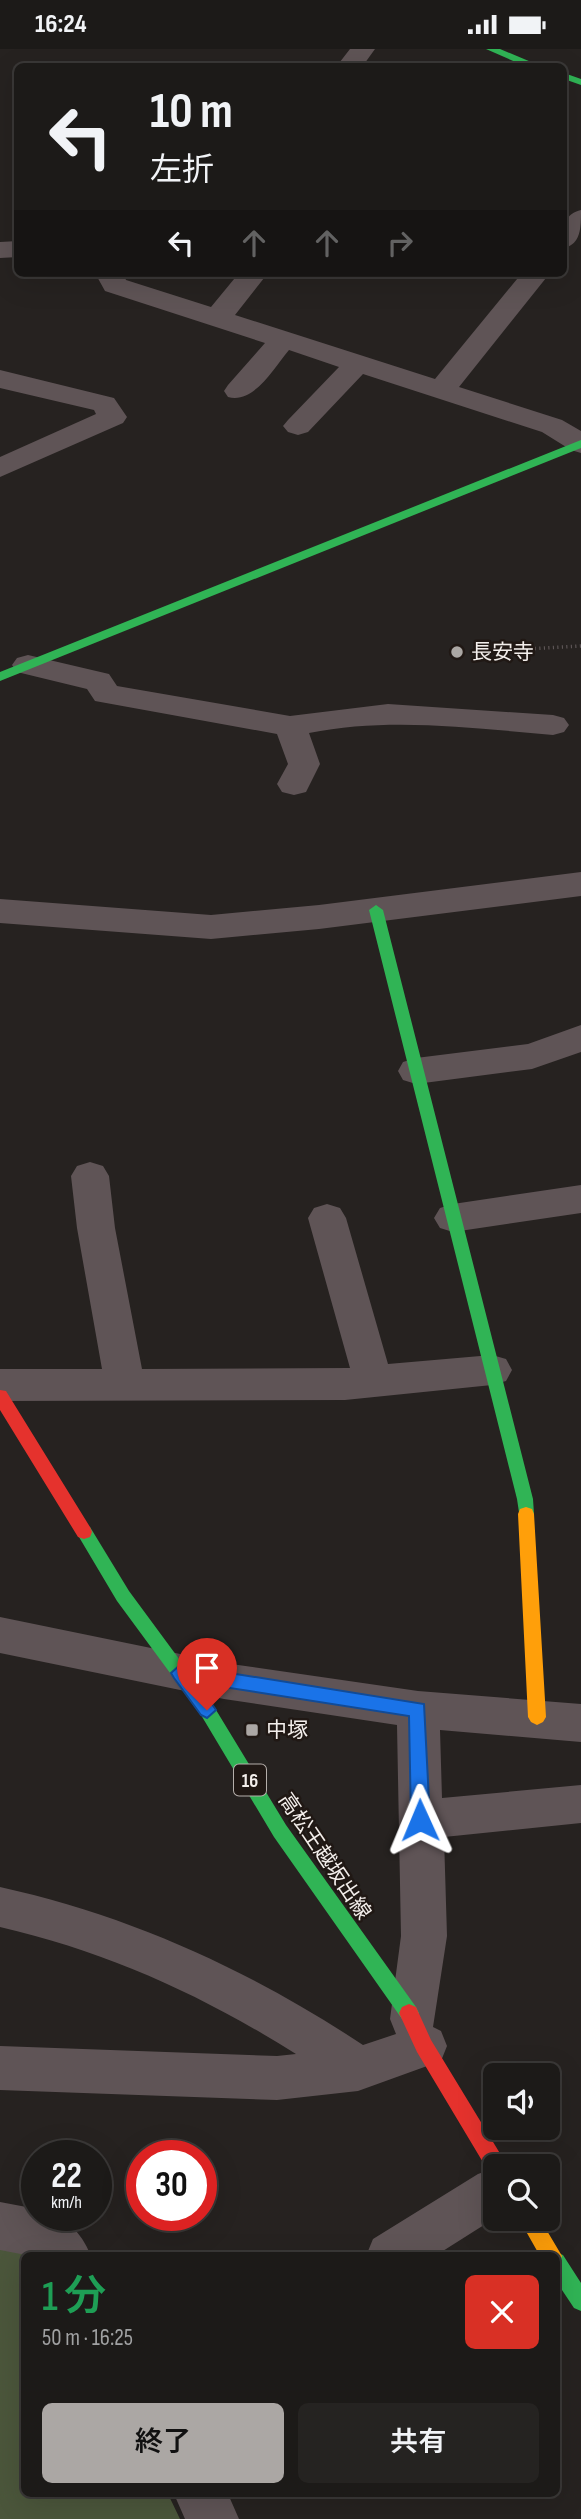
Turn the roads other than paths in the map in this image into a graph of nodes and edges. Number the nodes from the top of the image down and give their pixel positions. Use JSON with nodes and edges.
{"nodes":[{"id":1,"x":363,"y":49,"type":"edge"},
{"id":2,"x":491,"y":49,"type":"edge"},
{"id":3,"x":351,"y":63,"type":"edge"},
{"id":4,"x":528,"y":63,"type":"edge"},
{"id":5,"x":581,"y":218,"type":"edge"},
{"id":6,"x":567,"y":236,"type":"edge"},
{"id":7,"x":111,"y":277,"type":"edge"},
{"id":8,"x":251,"y":277,"type":"edge"},
{"id":9,"x":526,"y":277,"type":"edge"},
{"id":10,"x":218,"y":318,"type":"junction"},
{"id":11,"x":284,"y":339,"type":"junction"},
{"id":12,"x":357,"y":364,"type":"junction"},
{"id":13,"x":0,"y":379,"type":"edge"},
{"id":14,"x":238,"y":391,"type":"dead end"},
{"id":15,"x":440,"y":391,"type":"junction"},
{"id":16,"x":298,"y":426,"type":"dead end"},
{"id":17,"x":581,"y":444,"type":"edge"},
{"id":18,"x":0,"y":468,"type":"edge"},
{"id":19,"x":14,"y":671,"type":"edge"},
{"id":20,"x":553,"y":725,"type":"dead end"},
{"id":21,"x":290,"y":726,"type":"junction"},
{"id":22,"x":294,"y":784,"type":"dead end"},
{"id":23,"x":581,"y":884,"type":"edge"},
{"id":24,"x":376,"y":910,"type":"junction"},
{"id":25,"x":0,"y":911,"type":"edge"},
{"id":26,"x":581,"y":1038,"type":"edge"},
{"id":27,"x":416,"y":1070,"type":"junction"},
{"id":28,"x":90,"y":1175,"type":"dead end"},
{"id":29,"x":581,"y":1199,"type":"edge"},
{"id":30,"x":327,"y":1218,"type":"dead end"},
{"id":31,"x":453,"y":1218,"type":"junction"},
{"id":32,"x":492,"y":1370,"type":"junction"},
{"id":33,"x":373,"y":1381,"type":"junction"},
{"id":34,"x":0,"y":1385,"type":"edge"},
{"id":35,"x":125,"y":1385,"type":"junction"},
{"id":36,"x":0,"y":1395,"type":"edge"},
{"id":37,"x":0,"y":1635,"type":"edge"},
{"id":38,"x":180,"y":1673,"type":"junction"},
{"id":39,"x":418,"y":1710,"type":"junction"},
{"id":40,"x":537,"y":1717,"type":"junction"},
{"id":41,"x":581,"y":1723,"type":"edge"},
{"id":42,"x":581,"y":1804,"type":"edge"},
{"id":43,"x":420,"y":1820,"type":"junction"},
{"id":44,"x":0,"y":1907,"type":"edge"},
{"id":45,"x":419,"y":2033,"type":"junction"},
{"id":46,"x":0,"y":2068,"type":"edge"},
{"id":47,"x":358,"y":2069,"type":"junction"},
{"id":48,"x":489,"y":2154,"type":"edge"},
{"id":49,"x":483,"y":2198,"type":"edge"},
{"id":50,"x":0,"y":2226,"type":"edge"},
{"id":51,"x":536,"y":2231,"type":"edge"},
{"id":52,"x":64,"y":2252,"type":"edge"},
{"id":53,"x":396,"y":2252,"type":"edge"},
{"id":54,"x":550,"y":2252,"type":"edge"},
{"id":55,"x":560,"y":2268,"type":"edge"},
{"id":56,"x":581,"y":2301,"type":"edge"},
{"id":57,"x":202,"y":2497,"type":"edge"},
{"id":58,"x":213,"y":2519,"type":"edge"}],
"edges":[{"from":1,"to":3,"type":"street"},
{"from":2,"to":4,"type":"street"},
{"from":5,"to":6,"type":"street"},
{"from":7,"to":10,"type":"street"},
{"from":8,"to":10,"type":"street"},
{"from":9,"to":15,"type":"street"},
{"from":10,"to":11,"type":"street"},
{"from":11,"to":12,"type":"street"},
{"from":11,"to":14,"type":"street"},
{"from":12,"to":15,"type":"street"},
{"from":12,"to":16,"type":"street"},
{"from":13,"to":18,"type":"street"},
{"from":15,"to":17,"type":"street"},
{"from":17,"to":19,"type":"street"},
{"from":19,"to":21,"type":"street"},
{"from":20,"to":21,"type":"street"},
{"from":21,"to":22,"type":"street"},
{"from":23,"to":24,"type":"street"},
{"from":24,"to":25,"type":"street"},
{"from":24,"to":27,"type":"street"},
{"from":26,"to":27,"type":"street"},
{"from":27,"to":31,"type":"street"},
{"from":28,"to":35,"type":"street"},
{"from":29,"to":31,"type":"street"},
{"from":30,"to":33,"type":"street"},
{"from":31,"to":32,"type":"street"},
{"from":32,"to":33,"type":"street"},
{"from":32,"to":40,"type":"street"},
{"from":33,"to":35,"type":"street"},
{"from":34,"to":35,"type":"street"},
{"from":36,"to":38,"type":"street","name":"高松王越坂出線","number":"16"},
{"from":37,"to":38,"type":"street"},
{"from":38,"to":39,"type":"street"},
{"from":38,"to":45,"type":"street","name":"高松王越坂出線","number":"16"},
{"from":39,"to":40,"type":"street"},
{"from":39,"to":43,"type":"street"},
{"from":40,"to":41,"type":"street"},
{"from":42,"to":43,"type":"street"},
{"from":43,"to":45,"type":"street"},
{"from":44,"to":47,"type":"street"},
{"from":45,"to":47,"type":"street"},
{"from":45,"to":48,"type":"street","name":"高松王越坂出線","number":"16"},
{"from":46,"to":47,"type":"street"},
{"from":49,"to":53,"type":"street"},
{"from":50,"to":52,"type":"street"},
{"from":51,"to":54,"type":"street"},
{"from":55,"to":56,"type":"street"},
{"from":57,"to":58,"type":"street"}]}
